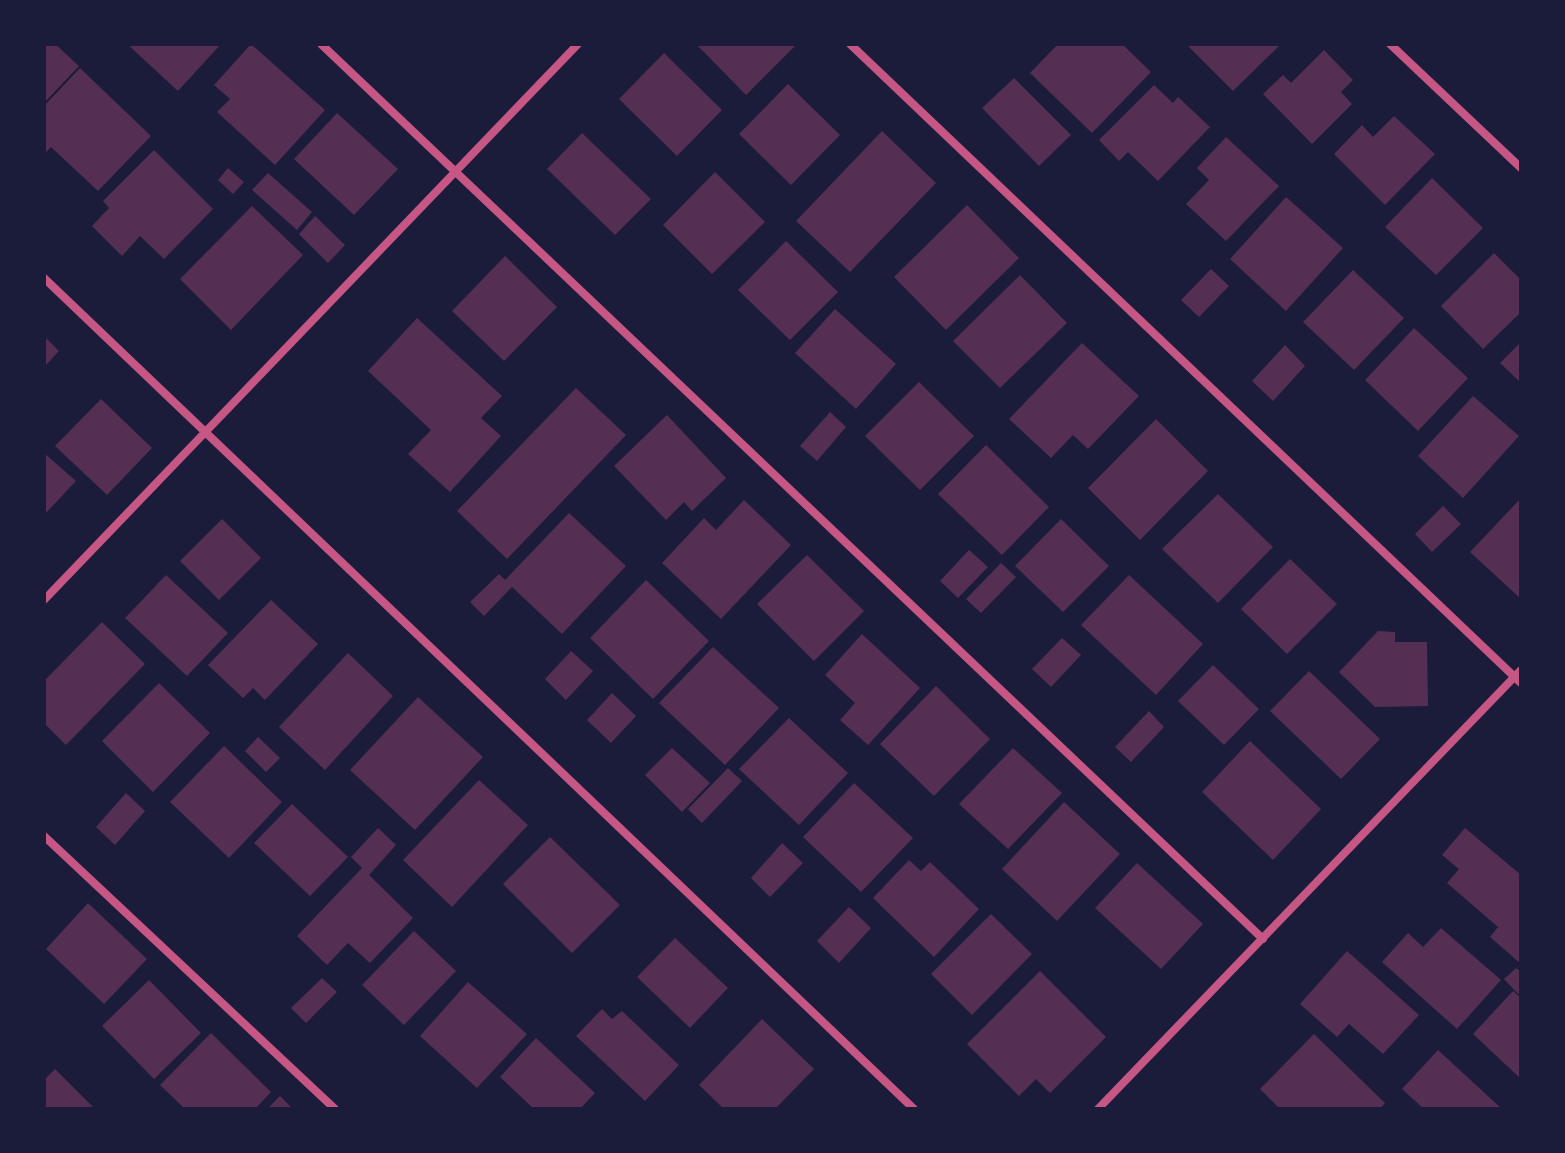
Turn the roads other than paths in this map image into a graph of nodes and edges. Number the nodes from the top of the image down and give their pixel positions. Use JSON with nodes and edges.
{"nodes":[{"id":1,"x":321,"y":44,"type":"edge"},
{"id":2,"x":578,"y":44,"type":"edge"},
{"id":3,"x":850,"y":44,"type":"edge"},
{"id":4,"x":1390,"y":44,"type":"edge"},
{"id":5,"x":1521,"y":168,"type":"edge"},
{"id":6,"x":455,"y":172,"type":"junction"},
{"id":7,"x":44,"y":278,"type":"edge"},
{"id":8,"x":206,"y":432,"type":"junction"},
{"id":9,"x":44,"y":600,"type":"edge"},
{"id":10,"x":1519,"y":677,"type":"edge"},
{"id":11,"x":44,"y":836,"type":"edge"},
{"id":12,"x":1263,"y":939,"type":"junction"},
{"id":13,"x":335,"y":1109,"type":"edge"},
{"id":14,"x":914,"y":1109,"type":"edge"},
{"id":15,"x":1098,"y":1109,"type":"edge"}],
"edges":[{"from":1,"to":6,"type":"street"},
{"from":2,"to":6,"type":"street"},
{"from":3,"to":10,"type":"street"},
{"from":4,"to":5,"type":"street"},
{"from":6,"to":8,"type":"street"},
{"from":6,"to":12,"type":"street"},
{"from":7,"to":8,"type":"street"},
{"from":8,"to":9,"type":"street"},
{"from":8,"to":14,"type":"street"},
{"from":10,"to":12,"type":"street"},
{"from":11,"to":13,"type":"street"},
{"from":12,"to":15,"type":"street"}]}
